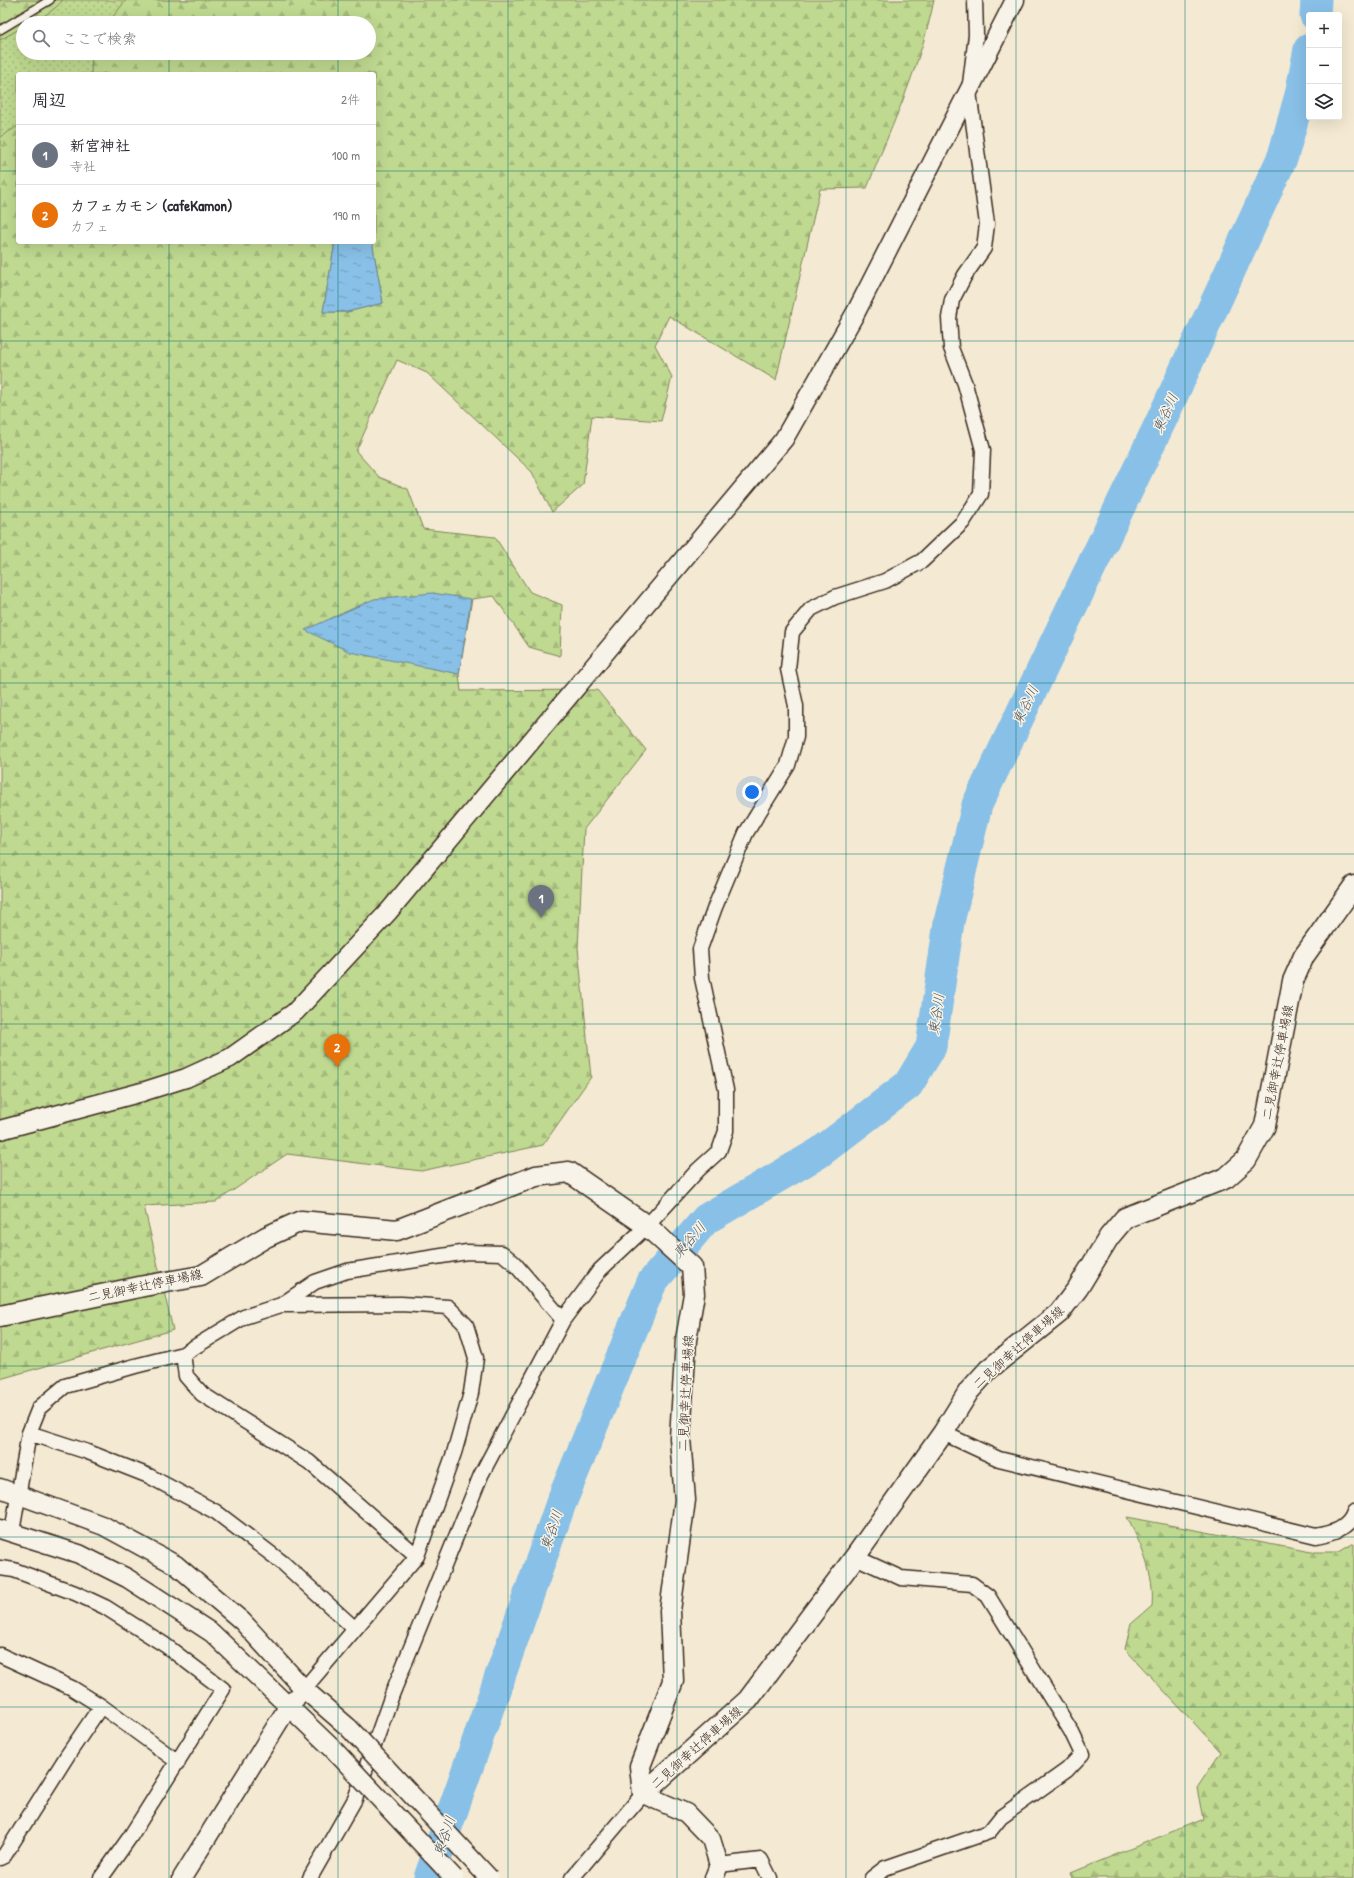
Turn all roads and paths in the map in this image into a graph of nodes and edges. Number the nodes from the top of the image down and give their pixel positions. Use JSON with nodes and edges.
{"nodes":[{"id":1,"x":50,"y":0,"type":"edge"},
{"id":2,"x":974,"y":0,"type":"edge"},
{"id":3,"x":1015,"y":0,"type":"edge"},
{"id":4,"x":23,"y":16,"type":"edge"},
{"id":5,"x":16,"y":20,"type":"edge"},
{"id":6,"x":0,"y":30,"type":"edge"},
{"id":7,"x":969,"y":92,"type":"junction"},
{"id":8,"x":1354,"y":886,"type":"edge"},
{"id":9,"x":0,"y":1130,"type":"edge"},
{"id":10,"x":647,"y":1226,"type":"junction"},
{"id":11,"x":281,"y":1305,"type":"junction"},
{"id":12,"x":0,"y":1316,"type":"edge"},
{"id":13,"x":563,"y":1320,"type":"junction"},
{"id":14,"x":183,"y":1354,"type":"junction"},
{"id":15,"x":29,"y":1433,"type":"junction"},
{"id":16,"x":943,"y":1433,"type":"junction"},
{"id":17,"x":0,"y":1488,"type":"edge"},
{"id":18,"x":18,"y":1494,"type":"junction"},
{"id":19,"x":1354,"y":1512,"type":"edge"},
{"id":20,"x":6,"y":1531,"type":"edge"},
{"id":21,"x":417,"y":1556,"type":"junction"},
{"id":22,"x":855,"y":1557,"type":"junction"},
{"id":23,"x":0,"y":1568,"type":"edge"},
{"id":24,"x":354,"y":1628,"type":"junction"},
{"id":25,"x":0,"y":1655,"type":"edge"},
{"id":26,"x":304,"y":1689,"type":"junction"},
{"id":27,"x":101,"y":1706,"type":"junction"},
{"id":28,"x":288,"y":1707,"type":"junction"},
{"id":29,"x":178,"y":1762,"type":"junction"},
{"id":30,"x":643,"y":1794,"type":"junction"},
{"id":31,"x":0,"y":1858,"type":"edge"},
{"id":32,"x":717,"y":1871,"type":"edge"},
{"id":33,"x":102,"y":1878,"type":"edge"},
{"id":34,"x":182,"y":1878,"type":"edge"},
{"id":35,"x":310,"y":1878,"type":"edge"},
{"id":36,"x":454,"y":1878,"type":"edge"},
{"id":37,"x":490,"y":1878,"type":"edge"},
{"id":38,"x":572,"y":1878,"type":"edge"},
{"id":39,"x":770,"y":1878,"type":"edge"},
{"id":40,"x":872,"y":1878,"type":"edge"}],
"edges":[{"from":1,"to":4,"type":"lane"},
{"from":2,"to":7,"type":"street"},
{"from":3,"to":7,"type":"street"},
{"from":5,"to":6,"type":"lane"},
{"from":7,"to":9,"type":"street"},
{"from":7,"to":10,"type":"street"},
{"from":8,"to":16,"type":"main road","name":"二見御幸辻停車場線"},
{"from":10,"to":12,"type":"main road","name":"二見御幸辻停車場線"},
{"from":10,"to":13,"type":"street"},
{"from":10,"to":30,"type":"main road","name":"二見御幸辻停車場線"},
{"from":11,"to":13,"type":"street"},
{"from":11,"to":14,"type":"street"},
{"from":11,"to":21,"type":"street"},
{"from":13,"to":35,"type":"street"},
{"from":14,"to":15,"type":"street"},
{"from":14,"to":21,"type":"street"},
{"from":15,"to":18,"type":"street"},
{"from":15,"to":24,"type":"street"},
{"from":16,"to":19,"type":"street"},
{"from":16,"to":22,"type":"main road","name":"二見御幸辻停車場線"},
{"from":17,"to":18,"type":"street"},
{"from":18,"to":20,"type":"street"},
{"from":18,"to":26,"type":"street"},
{"from":20,"to":28,"type":"street"},
{"from":21,"to":24,"type":"street"},
{"from":22,"to":30,"type":"main road","name":"二見御幸辻停車場線"},
{"from":22,"to":40,"type":"street"},
{"from":23,"to":29,"type":"street"},
{"from":24,"to":26,"type":"street"},
{"from":25,"to":27,"type":"street"},
{"from":26,"to":28,"type":"street"},
{"from":26,"to":37,"type":"street","bridge":true},
{"from":27,"to":29,"type":"street"},
{"from":27,"to":31,"type":"street"},
{"from":28,"to":34,"type":"street"},
{"from":28,"to":36,"type":"street","bridge":true},
{"from":29,"to":33,"type":"street"},
{"from":30,"to":32,"type":"street"},
{"from":30,"to":38,"type":"street"},
{"from":32,"to":39,"type":"street"}]}
